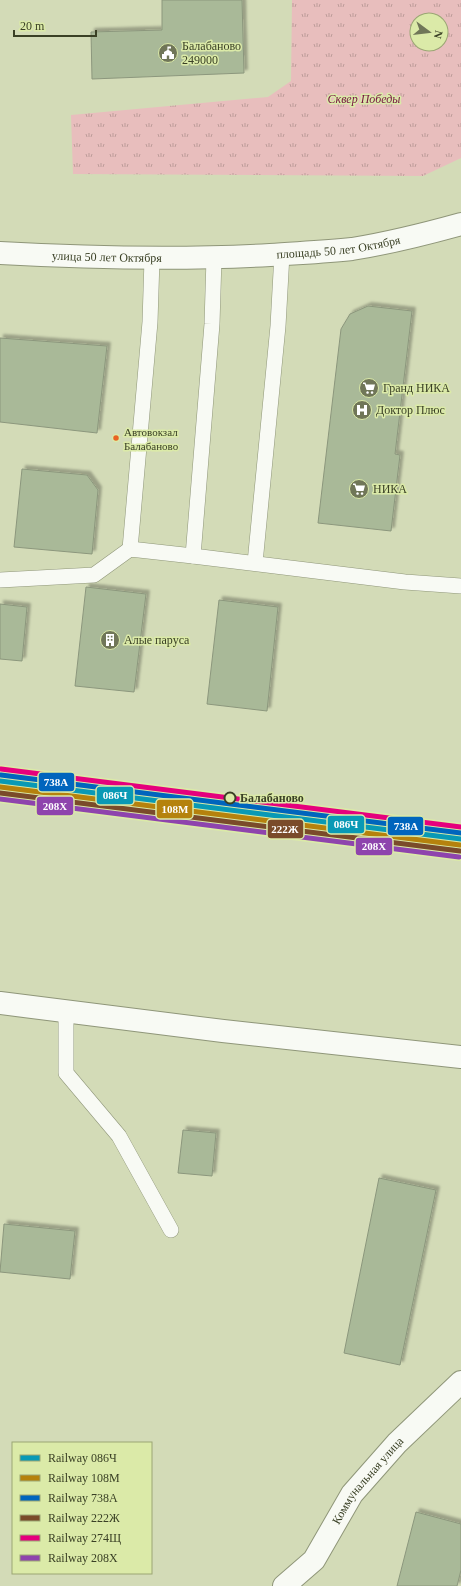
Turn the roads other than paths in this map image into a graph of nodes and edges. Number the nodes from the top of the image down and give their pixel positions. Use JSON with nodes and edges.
{"nodes":[{"id":1,"x":461,"y":224,"type":"edge"},
{"id":2,"x":0,"y":253,"type":"edge"},
{"id":3,"x":282,"y":254,"type":"junction"},
{"id":4,"x":214,"y":258,"type":"junction"},
{"id":5,"x":152,"y":259,"type":"junction"},
{"id":6,"x":130,"y":549,"type":"junction"},
{"id":7,"x":193,"y":556,"type":"junction"},
{"id":8,"x":255,"y":563,"type":"junction"},
{"id":9,"x":0,"y":580,"type":"edge"},
{"id":10,"x":461,"y":586,"type":"edge"},
{"id":11,"x":0,"y":1003,"type":"edge"},
{"id":12,"x":66,"y":1011,"type":"junction"},
{"id":13,"x":461,"y":1057,"type":"edge"},
{"id":14,"x":171,"y":1230,"type":"dead end"},
{"id":15,"x":461,"y":1382,"type":"edge"},
{"id":16,"x":284,"y":1586,"type":"edge"}],
"edges":[{"from":1,"to":3,"type":"street","name":"площадь 50 лет Октября"},
{"from":2,"to":5,"type":"street","name":"улица 50 лет Октября"},
{"from":3,"to":4,"type":"street","name":"площадь 50 лет Октября"},
{"from":3,"to":8,"type":"lane"},
{"from":4,"to":5,"type":"street","name":"улица 50 лет Октября"},
{"from":4,"to":7,"type":"lane"},
{"from":5,"to":6,"type":"lane"},
{"from":6,"to":7,"type":"lane"},
{"from":6,"to":9,"type":"lane"},
{"from":7,"to":8,"type":"lane"},
{"from":8,"to":10,"type":"lane"},
{"from":11,"to":12,"type":"street"},
{"from":12,"to":13,"type":"street"},
{"from":12,"to":14,"type":"lane"},
{"from":15,"to":16,"type":"street","name":"Коммунальная улица"}]}
